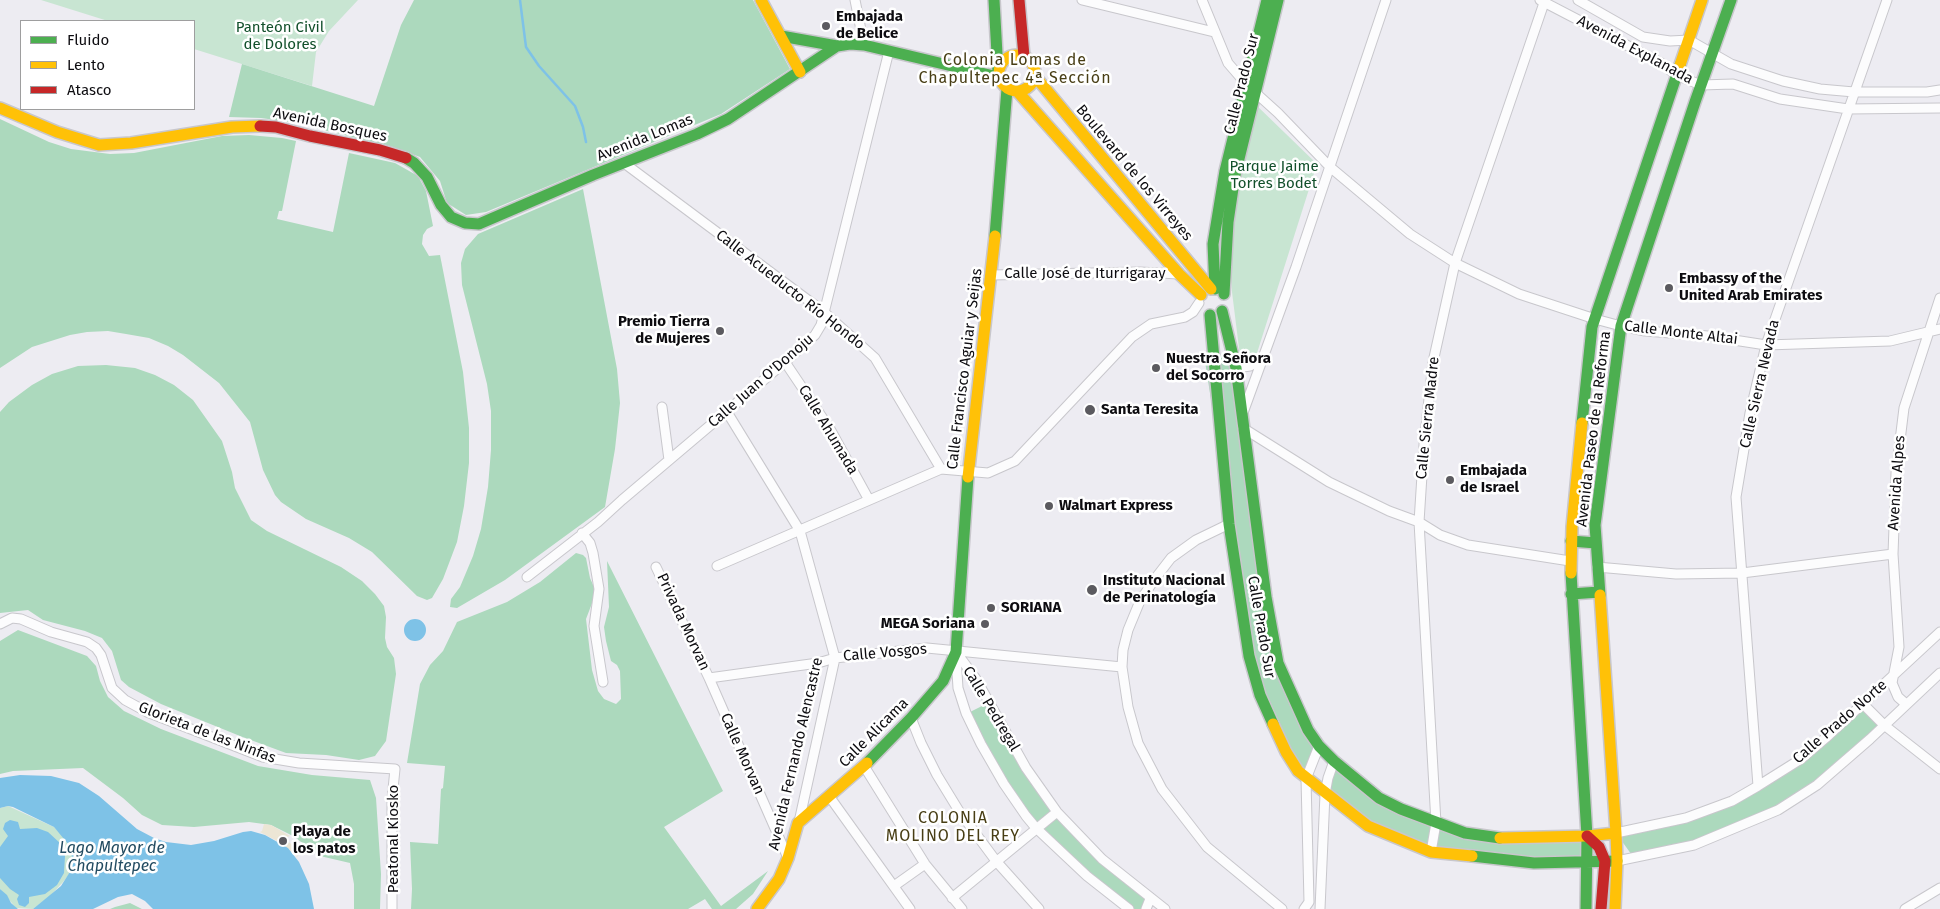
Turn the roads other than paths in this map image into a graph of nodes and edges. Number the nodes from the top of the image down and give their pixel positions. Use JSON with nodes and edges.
{"nodes":[{"id":1,"x":761,"y":0,"type":"edge"},
{"id":2,"x":854,"y":0,"type":"edge"},
{"id":3,"x":994,"y":0,"type":"edge"},
{"id":4,"x":1018,"y":0,"type":"edge"},
{"id":5,"x":1082,"y":0,"type":"edge"},
{"id":6,"x":1202,"y":0,"type":"edge"},
{"id":7,"x":1267,"y":0,"type":"edge"},
{"id":8,"x":1278,"y":0,"type":"edge"},
{"id":9,"x":1386,"y":0,"type":"edge"},
{"id":10,"x":1578,"y":0,"type":"edge"},
{"id":11,"x":1702,"y":0,"type":"edge"},
{"id":12,"x":1730,"y":0,"type":"edge"},
{"id":13,"x":1887,"y":0,"type":"edge"},
{"id":14,"x":1543,"y":1,"type":"edge"},
{"id":15,"x":1214,"y":32,"type":"junction"},
{"id":16,"x":781,"y":36,"type":"junction"},
{"id":17,"x":1689,"y":40,"type":"junction"},
{"id":18,"x":864,"y":45,"type":"junction"},
{"id":19,"x":837,"y":46,"type":"junction"},
{"id":20,"x":889,"y":51,"type":"junction"},
{"id":21,"x":1712,"y":52,"type":"junction"},
{"id":22,"x":1024,"y":56,"type":"junction"},
{"id":23,"x":800,"y":72,"type":"junction"},
{"id":24,"x":998,"y":75,"type":"junction"},
{"id":25,"x":1676,"y":75,"type":"junction"},
{"id":26,"x":1035,"y":76,"type":"junction"},
{"id":27,"x":1701,"y":85,"type":"junction"},
{"id":28,"x":1251,"y":89,"type":"junction"},
{"id":29,"x":1012,"y":90,"type":"junction"},
{"id":30,"x":1940,"y":90,"type":"edge"},
{"id":31,"x":1854,"y":92,"type":"junction"},
{"id":32,"x":0,"y":108,"type":"edge"},
{"id":33,"x":1940,"y":108,"type":"edge"},
{"id":34,"x":1848,"y":109,"type":"junction"},
{"id":35,"x":624,"y":162,"type":"junction"},
{"id":36,"x":1330,"y":167,"type":"junction"},
{"id":37,"x":451,"y":217,"type":"joint"},
{"id":38,"x":1455,"y":263,"type":"junction"},
{"id":39,"x":1179,"y":274,"type":"junction"},
{"id":40,"x":992,"y":275,"type":"junction"},
{"id":41,"x":1210,"y":294,"type":"junction"},
{"id":42,"x":1940,"y":298,"type":"edge"},
{"id":43,"x":824,"y":312,"type":"junction"},
{"id":44,"x":1222,"y":312,"type":"junction"},
{"id":45,"x":1210,"y":315,"type":"junction"},
{"id":46,"x":1594,"y":319,"type":"junction"},
{"id":47,"x":1622,"y":326,"type":"junction"},
{"id":48,"x":1940,"y":329,"type":"edge"},
{"id":49,"x":1928,"y":332,"type":"junction"},
{"id":50,"x":1766,"y":345,"type":"junction"},
{"id":51,"x":1263,"y":356,"type":"junction"},
{"id":52,"x":785,"y":362,"type":"junction"},
{"id":53,"x":1236,"y":368,"type":"junction"},
{"id":54,"x":662,"y":407,"type":"dead end"},
{"id":55,"x":726,"y":412,"type":"junction"},
{"id":56,"x":1242,"y":423,"type":"junction"},
{"id":57,"x":669,"y":460,"type":"junction"},
{"id":58,"x":941,"y":469,"type":"junction"},
{"id":59,"x":968,"y":471,"type":"junction"},
{"id":60,"x":869,"y":500,"type":"junction"},
{"id":61,"x":1419,"y":522,"type":"junction"},
{"id":62,"x":1229,"y":524,"type":"junction"},
{"id":63,"x":800,"y":531,"type":"junction"},
{"id":64,"x":582,"y":533,"type":"junction"},
{"id":65,"x":1571,"y":541,"type":"junction"},
{"id":66,"x":1596,"y":543,"type":"junction"},
{"id":67,"x":1893,"y":554,"type":"junction"},
{"id":68,"x":1570,"y":561,"type":"junction"},
{"id":69,"x":717,"y":566,"type":"dead end"},
{"id":70,"x":656,"y":567,"type":"dead end"},
{"id":71,"x":1597,"y":567,"type":"junction"},
{"id":72,"x":1742,"y":573,"type":"junction"},
{"id":73,"x":527,"y":577,"type":"dead end"},
{"id":74,"x":1599,"y":592,"type":"junction"},
{"id":75,"x":1571,"y":594,"type":"junction"},
{"id":76,"x":0,"y":624,"type":"edge"},
{"id":77,"x":1940,"y":632,"type":"edge"},
{"id":78,"x":956,"y":652,"type":"junction"},
{"id":79,"x":835,"y":658,"type":"junction"},
{"id":80,"x":1122,"y":667,"type":"junction"},
{"id":81,"x":1894,"y":673,"type":"junction"},
{"id":82,"x":1940,"y":673,"type":"edge"},
{"id":83,"x":709,"y":678,"type":"junction"},
{"id":84,"x":603,"y":682,"type":"dead end"},
{"id":85,"x":1863,"y":704,"type":"junction"},
{"id":86,"x":1906,"y":704,"type":"junction"},
{"id":87,"x":911,"y":718,"type":"junction"},
{"id":88,"x":1884,"y":725,"type":"junction"},
{"id":89,"x":1319,"y":746,"type":"junction"},
{"id":90,"x":1334,"y":761,"type":"junction"},
{"id":91,"x":864,"y":766,"type":"junction"},
{"id":92,"x":395,"y":769,"type":"joint"},
{"id":93,"x":1940,"y":770,"type":"edge"},
{"id":94,"x":1306,"y":779,"type":"junction"},
{"id":95,"x":1758,"y":786,"type":"junction"},
{"id":96,"x":1325,"y":794,"type":"junction"},
{"id":97,"x":829,"y":796,"type":"junction"},
{"id":98,"x":1057,"y":812,"type":"junction"},
{"id":99,"x":798,"y":823,"type":"junction"},
{"id":100,"x":1436,"y":823,"type":"junction"},
{"id":101,"x":1036,"y":828,"type":"junction"},
{"id":102,"x":1616,"y":833,"type":"junction"},
{"id":103,"x":1587,"y":836,"type":"junction"},
{"id":104,"x":1431,"y":852,"type":"junction"},
{"id":105,"x":788,"y":858,"type":"junction"},
{"id":106,"x":1617,"y":860,"type":"junction"},
{"id":107,"x":996,"y":861,"type":"junction"},
{"id":108,"x":1605,"y":861,"type":"junction"},
{"id":109,"x":1587,"y":862,"type":"junction"},
{"id":110,"x":925,"y":864,"type":"junction"},
{"id":111,"x":894,"y":886,"type":"junction"},
{"id":112,"x":1940,"y":888,"type":"edge"},
{"id":113,"x":952,"y":898,"type":"junction"},
{"id":114,"x":1150,"y":899,"type":"junction"},
{"id":115,"x":1306,"y":906,"type":"edge"},
{"id":116,"x":1319,"y":906,"type":"edge"},
{"id":117,"x":392,"y":909,"type":"edge"},
{"id":118,"x":757,"y":909,"type":"edge"},
{"id":119,"x":910,"y":909,"type":"edge"},
{"id":120,"x":962,"y":909,"type":"edge"},
{"id":121,"x":1039,"y":909,"type":"edge"},
{"id":122,"x":1129,"y":909,"type":"edge"},
{"id":123,"x":1146,"y":909,"type":"edge"},
{"id":124,"x":1164,"y":909,"type":"edge"},
{"id":125,"x":1282,"y":909,"type":"edge"},
{"id":126,"x":1586,"y":909,"type":"edge"},
{"id":127,"x":1602,"y":909,"type":"edge"},
{"id":128,"x":1615,"y":909,"type":"edge"},
{"id":129,"x":1905,"y":909,"type":"edge"}],
"edges":[{"from":1,"to":16,"type":"street"},
{"from":2,"to":18,"type":"street"},
{"from":3,"to":24,"type":"street"},
{"from":4,"to":22,"type":"street"},
{"from":5,"to":15,"type":"street"},
{"from":6,"to":15,"type":"street","name":"Calle Monte Altai"},
{"from":7,"to":28,"type":"street","name":"Calle Prado Sur"},
{"from":8,"to":28,"type":"street","name":"Calle Prado Sur"},
{"from":9,"to":36,"type":"street"},
{"from":10,"to":17,"type":"street","name":"Avenida Explanada"},
{"from":11,"to":17,"type":"street","name":"Avenida Paseo de la Reforma"},
{"from":12,"to":21,"type":"street","name":"Avenida Paseo de la Reforma"},
{"from":13,"to":31,"type":"street","name":"Calle Sierra Nevada"},
{"from":14,"to":25,"type":"street","name":"Avenida Explanada"},
{"from":14,"to":38,"type":"street","name":"Calle Sierra Madre"},
{"from":15,"to":28,"type":"street","name":"Calle Monte Altai"},
{"from":16,"to":19,"type":"street"},
{"from":16,"to":23,"type":"street"},
{"from":17,"to":21,"type":"street","name":"Avenida Explanada"},
{"from":17,"to":25,"type":"street","name":"Avenida Paseo de la Reforma"},
{"from":18,"to":19,"type":"street"},
{"from":18,"to":20,"type":"street"},
{"from":19,"to":23,"type":"street","name":"Avenida Lomas"},
{"from":20,"to":24,"type":"street"},
{"from":20,"to":43,"type":"street","name":"Calle Juan O'Donoju"},
{"from":21,"to":27,"type":"street","name":"Avenida Paseo de la Reforma"},
{"from":21,"to":31,"type":"street","name":"Avenida Explanada"},
{"from":22,"to":24,"type":"street"},
{"from":22,"to":26,"type":"street"},
{"from":23,"to":35,"type":"street","name":"Avenida Lomas"},
{"from":24,"to":29,"type":"street"},
{"from":25,"to":27,"type":"street","name":"Avenida Explanada"},
{"from":25,"to":46,"type":"street","name":"Avenida Paseo de la Reforma"},
{"from":26,"to":29,"type":"street"},
{"from":26,"to":41,"type":"street","name":"Boulevard de los Virreyes"},
{"from":27,"to":34,"type":"street","name":"Avenida Explanada"},
{"from":27,"to":47,"type":"street","name":"Avenida Paseo de la Reforma"},
{"from":28,"to":36,"type":"street","name":"Calle Monte Altai"},
{"from":28,"to":41,"type":"street","name":"Calle Prado Sur"},
{"from":29,"to":39,"type":"street","name":"Boulevard de los Virreyes"},
{"from":29,"to":40,"type":"street","name":"Calle Francisco Aguiar y Seijas"},
{"from":30,"to":31,"type":"street","name":"Avenida Explanada"},
{"from":31,"to":34,"type":"street","name":"Calle Sierra Nevada"},
{"from":32,"to":37,"type":"street","name":"Avenida Bosques"},
{"from":33,"to":34,"type":"street","name":"Avenida Explanada"},
{"from":34,"to":50,"type":"street","name":"Calle Sierra Nevada"},
{"from":35,"to":37,"type":"street","name":"Avenida Lomas"},
{"from":35,"to":43,"type":"street","name":"Calle Acueducto Río Hondo"},
{"from":36,"to":38,"type":"street","name":"Calle Monte Altai"},
{"from":36,"to":51,"type":"street"},
{"from":38,"to":46,"type":"street","name":"Calle Monte Altai"},
{"from":38,"to":61,"type":"street","name":"Calle Sierra Madre"},
{"from":39,"to":40,"type":"street","name":"Calle José de Iturrigaray"},
{"from":39,"to":41,"type":"street","name":"Boulevard de los Virreyes"},
{"from":40,"to":59,"type":"street","name":"Calle Francisco Aguiar y Seijas"},
{"from":41,"to":44,"type":"street","name":"Calle Prado Sur"},
{"from":41,"to":45,"type":"street"},
{"from":41,"to":59,"type":"street"},
{"from":42,"to":49,"type":"street","name":"Avenida Alpes"},
{"from":43,"to":52,"type":"street","name":"Calle Juan O'Donoju"},
{"from":43,"to":58,"type":"street","name":"Calle Acueducto Río Hondo"},
{"from":44,"to":45,"type":"street"},
{"from":44,"to":53,"type":"street","name":"Calle Prado Sur"},
{"from":45,"to":62,"type":"street","name":"Calle Prado Sur"},
{"from":46,"to":47,"type":"street","name":"Calle Monte Altai"},
{"from":46,"to":65,"type":"street","name":"Avenida Paseo de la Reforma"},
{"from":47,"to":50,"type":"street","name":"Calle Monte Altai"},
{"from":47,"to":66,"type":"street","name":"Avenida Paseo de la Reforma"},
{"from":48,"to":49,"type":"street","name":"Calle Monte Altai"},
{"from":49,"to":50,"type":"street","name":"Calle Monte Altai"},
{"from":49,"to":67,"type":"street","name":"Avenida Alpes"},
{"from":50,"to":72,"type":"street","name":"Calle Sierra Nevada"},
{"from":51,"to":53,"type":"street"},
{"from":51,"to":56,"type":"street"},
{"from":52,"to":55,"type":"street","name":"Calle Juan O'Donoju"},
{"from":52,"to":60,"type":"street","name":"Calle Ahumada"},
{"from":53,"to":56,"type":"street","name":"Calle Prado Sur"},
{"from":54,"to":57,"type":"street"},
{"from":55,"to":57,"type":"street","name":"Calle Juan O'Donoju"},
{"from":55,"to":63,"type":"street","name":"Avenida Fernando Alencastre"},
{"from":56,"to":61,"type":"street"},
{"from":56,"to":89,"type":"street","name":"Calle Prado Sur"},
{"from":57,"to":64,"type":"street","name":"Calle Juan O'Donoju"},
{"from":58,"to":59,"type":"street"},
{"from":58,"to":60,"type":"street"},
{"from":59,"to":78,"type":"street","name":"Calle Francisco Aguiar y Seijas"},
{"from":60,"to":63,"type":"street"},
{"from":61,"to":68,"type":"street"},
{"from":61,"to":100,"type":"street","name":"Calle Sierra Madre"},
{"from":62,"to":80,"type":"street"},
{"from":62,"to":94,"type":"street","name":"Calle Prado Sur"},
{"from":63,"to":69,"type":"street"},
{"from":63,"to":79,"type":"street","name":"Avenida Fernando Alencastre"},
{"from":64,"to":73,"type":"street","name":"Calle Juan O'Donoju"},
{"from":64,"to":84,"type":"street"},
{"from":65,"to":66,"type":"street"},
{"from":65,"to":68,"type":"street","name":"Avenida Paseo de la Reforma"},
{"from":66,"to":71,"type":"street","name":"Avenida Paseo de la Reforma"},
{"from":67,"to":72,"type":"street"},
{"from":67,"to":81,"type":"street","name":"Avenida Alpes"},
{"from":68,"to":75,"type":"street","name":"Avenida Paseo de la Reforma"},
{"from":70,"to":83,"type":"street","name":"Privada Morvan"},
{"from":71,"to":72,"type":"street"},
{"from":71,"to":74,"type":"street","name":"Avenida Paseo de la Reforma"},
{"from":72,"to":95,"type":"street","name":"Calle Sierra Nevada"},
{"from":74,"to":75,"type":"street"},
{"from":74,"to":102,"type":"street","name":"Avenida Paseo de la Reforma"},
{"from":75,"to":103,"type":"street","name":"Avenida Paseo de la Reforma"},
{"from":76,"to":92,"type":"street","name":"Glorieta de las Ninfas"},
{"from":77,"to":81,"type":"street","name":"Calle Prado Norte"},
{"from":78,"to":79,"type":"street","name":"Calle Vosgos"},
{"from":78,"to":80,"type":"street","name":"Calle Vosgos"},
{"from":78,"to":87,"type":"street","name":"Calle Alicama"},
{"from":78,"to":98,"type":"street","name":"Calle Pedregal"},
{"from":78,"to":101,"type":"street","name":"Calle Pedregal"},
{"from":79,"to":83,"type":"street","name":"Calle Vosgos"},
{"from":79,"to":99,"type":"street","name":"Avenida Fernando Alencastre"},
{"from":80,"to":125,"type":"street"},
{"from":81,"to":85,"type":"street","name":"Calle Prado Norte"},
{"from":81,"to":86,"type":"street"},
{"from":82,"to":86,"type":"street","name":"Calle Prado Norte"},
{"from":83,"to":105,"type":"street","name":"Calle Morvan"},
{"from":85,"to":88,"type":"street"},
{"from":85,"to":95,"type":"street","name":"Calle Prado Norte"},
{"from":86,"to":88,"type":"street","name":"Calle Prado Norte"},
{"from":87,"to":91,"type":"street","name":"Calle Alicama"},
{"from":87,"to":107,"type":"street"},
{"from":88,"to":93,"type":"street"},
{"from":88,"to":106,"type":"street","name":"Calle Prado Norte"},
{"from":89,"to":90,"type":"street","name":"Calle Prado Sur"},
{"from":89,"to":94,"type":"street"},
{"from":90,"to":96,"type":"street"},
{"from":90,"to":100,"type":"street","name":"Calle Prado Sur"},
{"from":91,"to":97,"type":"street","name":"Calle Alicama"},
{"from":91,"to":110,"type":"street"},
{"from":92,"to":117,"type":"street","name":"Peatonal Kiosko"},
{"from":94,"to":96,"type":"street","name":"Calle Prado Sur"},
{"from":94,"to":115,"type":"street"},
{"from":95,"to":102,"type":"street","name":"Calle Prado Norte"},
{"from":96,"to":104,"type":"street","name":"Calle Prado Sur"},
{"from":96,"to":116,"type":"street"},
{"from":97,"to":99,"type":"street","name":"Calle Alicama"},
{"from":97,"to":111,"type":"street"},
{"from":98,"to":101,"type":"street"},
{"from":98,"to":114,"type":"street","name":"Calle Pedregal"},
{"from":99,"to":105,"type":"street","name":"Avenida Fernando Alencastre"},
{"from":100,"to":103,"type":"street","name":"Calle Prado Sur"},
{"from":100,"to":104,"type":"street","name":"Calle Sierra Madre"},
{"from":101,"to":107,"type":"street"},
{"from":101,"to":122,"type":"street","name":"Calle Pedregal"},
{"from":102,"to":103,"type":"street","name":"Calle Prado Sur"},
{"from":102,"to":106,"type":"street","name":"Avenida Paseo de la Reforma"},
{"from":103,"to":108,"type":"street"},
{"from":103,"to":109,"type":"street","name":"Avenida Paseo de la Reforma"},
{"from":104,"to":109,"type":"street","name":"Calle Prado Sur"},
{"from":105,"to":118,"type":"street","name":"Avenida Fernando Alencastre"},
{"from":106,"to":108,"type":"street","name":"Calle Prado Sur"},
{"from":106,"to":128,"type":"street","name":"Avenida Paseo de la Reforma"},
{"from":107,"to":113,"type":"street"},
{"from":107,"to":121,"type":"street"},
{"from":108,"to":109,"type":"street","name":"Calle Prado Sur"},
{"from":108,"to":127,"type":"street"},
{"from":109,"to":126,"type":"street","name":"Avenida Paseo de la Reforma"},
{"from":110,"to":111,"type":"street"},
{"from":110,"to":113,"type":"street"},
{"from":111,"to":119,"type":"street"},
{"from":112,"to":129,"type":"street"},
{"from":113,"to":120,"type":"street"},
{"from":114,"to":123,"type":"street"},
{"from":114,"to":124,"type":"street","name":"Calle Pedregal"},
{"from":115,"to":116,"type":"street"}]}
